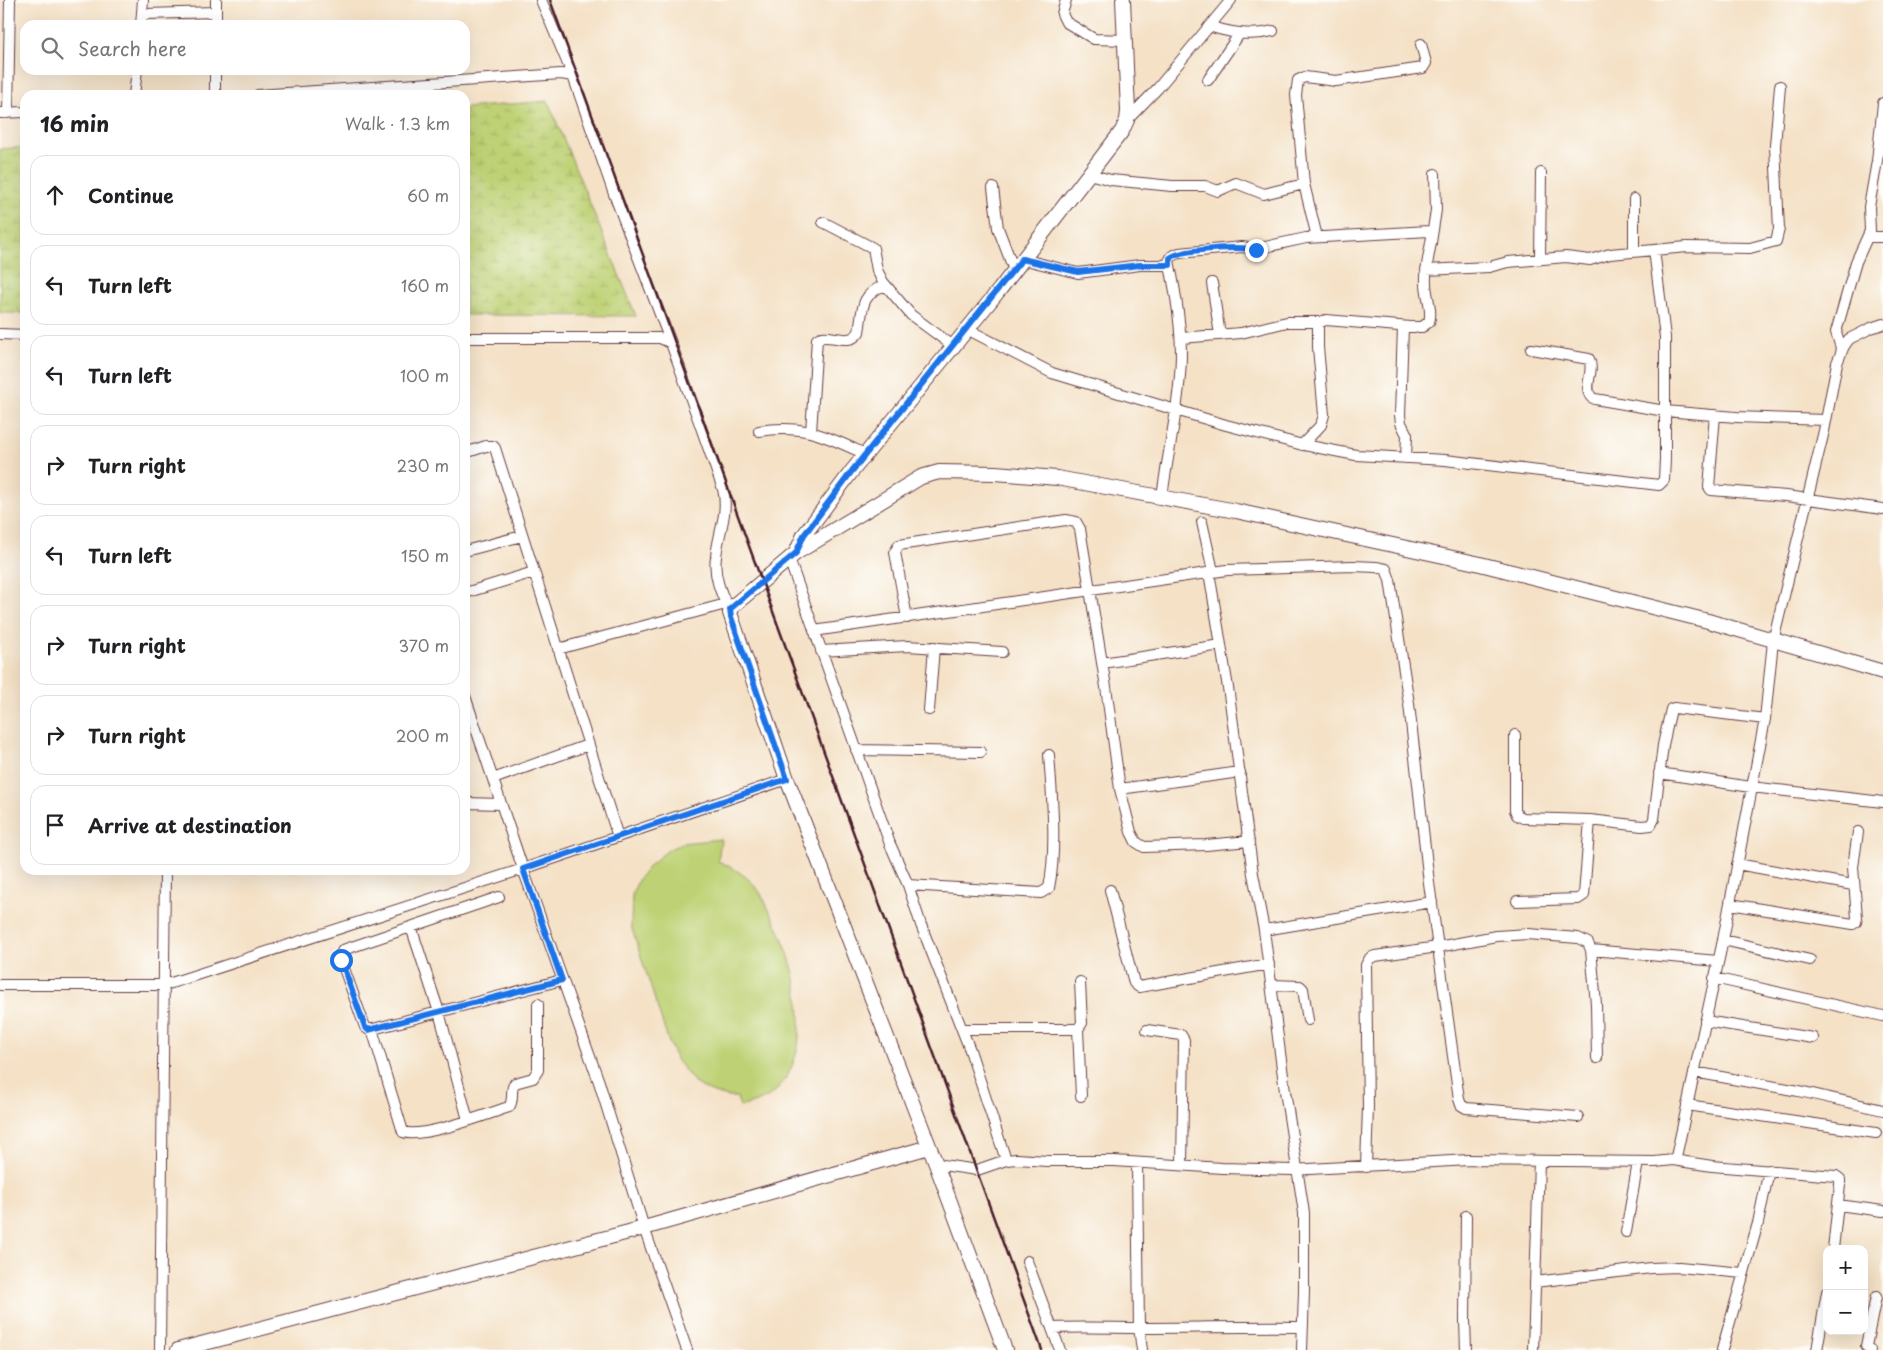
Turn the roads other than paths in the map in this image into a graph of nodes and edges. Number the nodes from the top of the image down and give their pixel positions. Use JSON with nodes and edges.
{"nodes":[{"id":1,"x":10,"y":0,"type":"edge"},
{"id":2,"x":143,"y":0,"type":"edge"},
{"id":3,"x":216,"y":0,"type":"edge"},
{"id":4,"x":541,"y":0,"type":"edge"},
{"id":5,"x":1066,"y":0,"type":"edge"},
{"id":6,"x":1123,"y":0,"type":"edge"},
{"id":7,"x":1231,"y":0,"type":"edge"},
{"id":8,"x":216,"y":12,"type":"junction"},
{"id":9,"x":142,"y":13,"type":"junction"},
{"id":10,"x":141,"y":20,"type":"edge"},
{"id":11,"x":216,"y":20,"type":"edge"},
{"id":12,"x":1209,"y":26,"type":"junction"},
{"id":13,"x":1273,"y":31,"type":"dead end"},
{"id":14,"x":1240,"y":33,"type":"junction"},
{"id":15,"x":1125,"y":40,"type":"junction"},
{"id":16,"x":1421,"y":44,"type":"dead end"},
{"id":17,"x":136,"y":75,"type":"edge"},
{"id":18,"x":215,"y":75,"type":"edge"},
{"id":19,"x":573,"y":76,"type":"junction"},
{"id":20,"x":1208,"y":80,"type":"dead end"},
{"id":21,"x":1780,"y":86,"type":"dead end"},
{"id":22,"x":135,"y":90,"type":"edge"},
{"id":23,"x":215,"y":90,"type":"edge"},
{"id":24,"x":330,"y":90,"type":"edge"},
{"id":25,"x":1883,"y":103,"type":"edge"},
{"id":26,"x":20,"y":112,"type":"edge"},
{"id":27,"x":4,"y":113,"type":"edge"},
{"id":28,"x":1127,"y":120,"type":"junction"},
{"id":29,"x":1540,"y":173,"type":"dead end"},
{"id":30,"x":1089,"y":174,"type":"junction"},
{"id":31,"x":1435,"y":174,"type":"dead end"},
{"id":32,"x":1304,"y":184,"type":"junction"},
{"id":33,"x":993,"y":188,"type":"dead end"},
{"id":34,"x":1634,"y":199,"type":"dead end"},
{"id":35,"x":823,"y":222,"type":"dead end"},
{"id":36,"x":1432,"y":236,"type":"junction"},
{"id":37,"x":1317,"y":237,"type":"junction"},
{"id":38,"x":1869,"y":237,"type":"junction"},
{"id":39,"x":1883,"y":237,"type":"edge"},
{"id":40,"x":1654,"y":250,"type":"junction"},
{"id":41,"x":1634,"y":252,"type":"junction"},
{"id":42,"x":1540,"y":259,"type":"junction"},
{"id":43,"x":1018,"y":265,"type":"junction"},
{"id":44,"x":1170,"y":265,"type":"junction"},
{"id":45,"x":1426,"y":270,"type":"junction"},
{"id":46,"x":1212,"y":283,"type":"dead end"},
{"id":47,"x":885,"y":285,"type":"junction"},
{"id":48,"x":1320,"y":322,"type":"junction"},
{"id":49,"x":1883,"y":324,"type":"edge"},
{"id":50,"x":1403,"y":327,"type":"junction"},
{"id":51,"x":967,"y":329,"type":"junction"},
{"id":52,"x":0,"y":334,"type":"edge"},
{"id":53,"x":20,"y":335,"type":"edge"},
{"id":54,"x":1220,"y":335,"type":"junction"},
{"id":55,"x":470,"y":338,"type":"edge"},
{"id":56,"x":1181,"y":338,"type":"junction"},
{"id":57,"x":671,"y":343,"type":"junction"},
{"id":58,"x":953,"y":346,"type":"junction"},
{"id":59,"x":1531,"y":350,"type":"dead end"},
{"id":60,"x":1842,"y":351,"type":"junction"},
{"id":61,"x":1175,"y":410,"type":"junction"},
{"id":62,"x":1665,"y":411,"type":"junction"},
{"id":63,"x":1715,"y":415,"type":"junction"},
{"id":64,"x":1826,"y":420,"type":"junction"},
{"id":65,"x":759,"y":431,"type":"dead end"},
{"id":66,"x":812,"y":432,"type":"junction"},
{"id":67,"x":1302,"y":445,"type":"junction"},
{"id":68,"x":470,"y":452,"type":"edge"},
{"id":69,"x":865,"y":454,"type":"junction"},
{"id":70,"x":1406,"y":458,"type":"junction"},
{"id":71,"x":1162,"y":497,"type":"junction"},
{"id":72,"x":1808,"y":499,"type":"junction"},
{"id":73,"x":1883,"y":509,"type":"edge"},
{"id":74,"x":1202,"y":522,"type":"dead end"},
{"id":75,"x":522,"y":536,"type":"junction"},
{"id":76,"x":470,"y":550,"type":"edge"},
{"id":77,"x":792,"y":556,"type":"junction"},
{"id":78,"x":1211,"y":571,"type":"junction"},
{"id":79,"x":534,"y":572,"type":"junction"},
{"id":80,"x":1091,"y":590,"type":"junction"},
{"id":81,"x":470,"y":592,"type":"edge"},
{"id":82,"x":728,"y":608,"type":"junction"},
{"id":83,"x":907,"y":618,"type":"junction"},
{"id":84,"x":814,"y":631,"type":"junction"},
{"id":85,"x":1773,"y":641,"type":"junction"},
{"id":86,"x":1221,"y":645,"type":"junction"},
{"id":87,"x":934,"y":647,"type":"junction"},
{"id":88,"x":558,"y":649,"type":"junction"},
{"id":89,"x":821,"y":651,"type":"junction"},
{"id":90,"x":1002,"y":652,"type":"dead end"},
{"id":91,"x":1102,"y":663,"type":"junction"},
{"id":92,"x":1883,"y":672,"type":"edge"},
{"id":93,"x":930,"y":710,"type":"dead end"},
{"id":94,"x":470,"y":711,"type":"edge"},
{"id":95,"x":1765,"y":719,"type":"junction"},
{"id":96,"x":1515,"y":735,"type":"dead end"},
{"id":97,"x":588,"y":745,"type":"junction"},
{"id":98,"x":856,"y":750,"type":"junction"},
{"id":99,"x":981,"y":752,"type":"dead end"},
{"id":100,"x":1048,"y":755,"type":"dead end"},
{"id":101,"x":1240,"y":772,"type":"junction"},
{"id":102,"x":1659,"y":773,"type":"junction"},
{"id":103,"x":493,"y":779,"type":"junction"},
{"id":104,"x":787,"y":779,"type":"junction"},
{"id":105,"x":1751,"y":787,"type":"junction"},
{"id":106,"x":1120,"y":789,"type":"junction"},
{"id":107,"x":1883,"y":802,"type":"edge"},
{"id":108,"x":470,"y":803,"type":"edge"},
{"id":109,"x":501,"y":804,"type":"junction"},
{"id":110,"x":1590,"y":820,"type":"junction"},
{"id":111,"x":1858,"y":832,"type":"dead end"},
{"id":112,"x":618,"y":838,"type":"junction"},
{"id":113,"x":1249,"y":841,"type":"junction"},
{"id":114,"x":1737,"y":864,"type":"junction"},
{"id":115,"x":523,"y":869,"type":"junction"},
{"id":116,"x":165,"y":875,"type":"edge"},
{"id":117,"x":908,"y":885,"type":"junction"},
{"id":118,"x":1853,"y":885,"type":"junction"},
{"id":119,"x":1110,"y":890,"type":"dead end"},
{"id":120,"x":499,"y":897,"type":"dead end"},
{"id":121,"x":1517,"y":901,"type":"dead end"},
{"id":122,"x":1432,"y":902,"type":"junction"},
{"id":123,"x":1730,"y":904,"type":"junction"},
{"id":124,"x":411,"y":927,"type":"junction"},
{"id":125,"x":1264,"y":930,"type":"junction"},
{"id":126,"x":1723,"y":940,"type":"junction"},
{"id":127,"x":1438,"y":948,"type":"junction"},
{"id":128,"x":1591,"y":950,"type":"junction"},
{"id":129,"x":1810,"y":960,"type":"dead end"},
{"id":130,"x":1718,"y":961,"type":"junction"},
{"id":131,"x":1269,"y":964,"type":"junction"},
{"id":132,"x":1714,"y":978,"type":"junction"},
{"id":133,"x":562,"y":980,"type":"junction"},
{"id":134,"x":1080,"y":982,"type":"dead end"},
{"id":135,"x":0,"y":985,"type":"edge"},
{"id":136,"x":165,"y":985,"type":"junction"},
{"id":137,"x":1272,"y":985,"type":"junction"},
{"id":138,"x":538,"y":1004,"type":"dead end"},
{"id":139,"x":439,"y":1012,"type":"junction"},
{"id":140,"x":1883,"y":1016,"type":"edge"},
{"id":141,"x":1308,"y":1020,"type":"dead end"},
{"id":142,"x":1705,"y":1021,"type":"junction"},
{"id":143,"x":372,"y":1029,"type":"junction"},
{"id":144,"x":962,"y":1029,"type":"junction"},
{"id":145,"x":1078,"y":1029,"type":"junction"},
{"id":146,"x":1147,"y":1030,"type":"dead end"},
{"id":147,"x":1813,"y":1038,"type":"dead end"},
{"id":148,"x":1597,"y":1058,"type":"dead end"},
{"id":149,"x":1694,"y":1072,"type":"junction"},
{"id":150,"x":1081,"y":1096,"type":"dead end"},
{"id":151,"x":1687,"y":1105,"type":"junction"},
{"id":152,"x":1883,"y":1110,"type":"edge"},
{"id":153,"x":1578,"y":1117,"type":"dead end"},
{"id":154,"x":468,"y":1120,"type":"junction"},
{"id":155,"x":1876,"y":1133,"type":"dead end"},
{"id":156,"x":929,"y":1147,"type":"junction"},
{"id":157,"x":1006,"y":1160,"type":"junction"},
{"id":158,"x":1672,"y":1160,"type":"junction"},
{"id":159,"x":1539,"y":1161,"type":"junction"},
{"id":160,"x":1638,"y":1162,"type":"junction"},
{"id":161,"x":1137,"y":1163,"type":"junction"},
{"id":162,"x":936,"y":1164,"type":"junction"},
{"id":163,"x":1182,"y":1165,"type":"junction"},
{"id":164,"x":1366,"y":1167,"type":"junction"},
{"id":165,"x":1296,"y":1170,"type":"junction"},
{"id":166,"x":1769,"y":1170,"type":"junction"},
{"id":167,"x":1838,"y":1205,"type":"junction"},
{"id":168,"x":1883,"y":1211,"type":"edge"},
{"id":169,"x":1466,"y":1216,"type":"dead end"},
{"id":170,"x":644,"y":1228,"type":"junction"},
{"id":171,"x":1626,"y":1232,"type":"dead end"},
{"id":172,"x":1833,"y":1245,"type":"edge"},
{"id":173,"x":1027,"y":1261,"type":"dead end"},
{"id":174,"x":1743,"y":1273,"type":"junction"},
{"id":175,"x":1535,"y":1282,"type":"junction"},
{"id":176,"x":1876,"y":1297,"type":"dead end"},
{"id":177,"x":1823,"y":1315,"type":"edge"},
{"id":178,"x":1303,"y":1327,"type":"junction"},
{"id":179,"x":1053,"y":1328,"type":"junction"},
{"id":180,"x":1139,"y":1328,"type":"junction"},
{"id":181,"x":160,"y":1350,"type":"edge"},
{"id":182,"x":178,"y":1350,"type":"edge"},
{"id":183,"x":687,"y":1350,"type":"edge"},
{"id":184,"x":1005,"y":1350,"type":"edge"},
{"id":185,"x":1060,"y":1350,"type":"edge"},
{"id":186,"x":1142,"y":1350,"type":"edge"},
{"id":187,"x":1302,"y":1350,"type":"edge"},
{"id":188,"x":1466,"y":1350,"type":"edge"},
{"id":189,"x":1533,"y":1350,"type":"edge"},
{"id":190,"x":1722,"y":1350,"type":"edge"},
{"id":191,"x":1817,"y":1350,"type":"edge"},
{"id":192,"x":1870,"y":1350,"type":"edge"}],
"edges":[{"from":1,"to":27,"type":"street"},
{"from":2,"to":9,"type":"street"},
{"from":3,"to":8,"type":"street"},
{"from":4,"to":19,"type":"street"},
{"from":5,"to":15,"type":"street"},
{"from":6,"to":15,"type":"main road"},
{"from":7,"to":12,"type":"street"},
{"from":8,"to":9,"type":"street"},
{"from":8,"to":11,"type":"street"},
{"from":9,"to":10,"type":"street"},
{"from":12,"to":14,"type":"street"},
{"from":12,"to":28,"type":"street"},
{"from":13,"to":14,"type":"street"},
{"from":14,"to":20,"type":"street"},
{"from":15,"to":28,"type":"main road"},
{"from":16,"to":32,"type":"street"},
{"from":17,"to":22,"type":"street"},
{"from":18,"to":23,"type":"street"},
{"from":19,"to":24,"type":"street"},
{"from":19,"to":57,"type":"street"},
{"from":21,"to":40,"type":"street"},
{"from":25,"to":38,"type":"street"},
{"from":26,"to":27,"type":"street"},
{"from":28,"to":30,"type":"main road"},
{"from":29,"to":42,"type":"street"},
{"from":30,"to":32,"type":"street"},
{"from":30,"to":43,"type":"main road"},
{"from":31,"to":36,"type":"street"},
{"from":32,"to":37,"type":"street"},
{"from":33,"to":43,"type":"street"},
{"from":34,"to":41,"type":"street"},
{"from":35,"to":47,"type":"street"},
{"from":36,"to":37,"type":"street"},
{"from":36,"to":45,"type":"street"},
{"from":37,"to":44,"type":"street"},
{"from":38,"to":39,"type":"street"},
{"from":38,"to":60,"type":"street"},
{"from":40,"to":41,"type":"street"},
{"from":40,"to":62,"type":"street"},
{"from":41,"to":42,"type":"street"},
{"from":42,"to":45,"type":"street"},
{"from":43,"to":44,"type":"street"},
{"from":43,"to":51,"type":"main road"},
{"from":44,"to":56,"type":"street"},
{"from":45,"to":50,"type":"street"},
{"from":46,"to":54,"type":"street"},
{"from":47,"to":58,"type":"street"},
{"from":47,"to":66,"type":"street"},
{"from":48,"to":50,"type":"street"},
{"from":48,"to":54,"type":"street"},
{"from":48,"to":67,"type":"street"},
{"from":49,"to":60,"type":"street"},
{"from":50,"to":70,"type":"street"},
{"from":51,"to":58,"type":"main road"},
{"from":51,"to":61,"type":"street"},
{"from":52,"to":53,"type":"street"},
{"from":54,"to":56,"type":"street"},
{"from":55,"to":57,"type":"street"},
{"from":56,"to":61,"type":"street"},
{"from":57,"to":82,"type":"street"},
{"from":58,"to":69,"type":"main road"},
{"from":59,"to":62,"type":"street"},
{"from":60,"to":64,"type":"street"},
{"from":61,"to":67,"type":"street"},
{"from":61,"to":71,"type":"street"},
{"from":62,"to":63,"type":"street"},
{"from":62,"to":70,"type":"street"},
{"from":63,"to":64,"type":"street"},
{"from":63,"to":72,"type":"street"},
{"from":64,"to":72,"type":"street"},
{"from":65,"to":66,"type":"street"},
{"from":66,"to":69,"type":"street"},
{"from":67,"to":70,"type":"street"},
{"from":68,"to":75,"type":"street"},
{"from":69,"to":77,"type":"main road"},
{"from":71,"to":77,"type":"main road"},
{"from":71,"to":85,"type":"main road"},
{"from":72,"to":73,"type":"street"},
{"from":72,"to":85,"type":"street"},
{"from":74,"to":78,"type":"street"},
{"from":75,"to":76,"type":"street"},
{"from":75,"to":79,"type":"street"},
{"from":77,"to":82,"type":"main road"},
{"from":77,"to":84,"type":"street"},
{"from":78,"to":80,"type":"street"},
{"from":78,"to":86,"type":"street"},
{"from":78,"to":122,"type":"street"},
{"from":79,"to":81,"type":"street"},
{"from":79,"to":88,"type":"street"},
{"from":80,"to":83,"type":"street"},
{"from":80,"to":83,"type":"street"},
{"from":80,"to":91,"type":"street"},
{"from":82,"to":88,"type":"street"},
{"from":82,"to":104,"type":"main road"},
{"from":83,"to":84,"type":"street"},
{"from":84,"to":89,"type":"street"},
{"from":85,"to":92,"type":"main road"},
{"from":85,"to":95,"type":"street"},
{"from":86,"to":91,"type":"street"},
{"from":86,"to":101,"type":"street"},
{"from":87,"to":89,"type":"street"},
{"from":87,"to":90,"type":"street"},
{"from":87,"to":93,"type":"street"},
{"from":88,"to":97,"type":"street"},
{"from":89,"to":98,"type":"street"},
{"from":91,"to":106,"type":"street"},
{"from":94,"to":103,"type":"street"},
{"from":95,"to":102,"type":"street"},
{"from":95,"to":105,"type":"street"},
{"from":96,"to":110,"type":"street"},
{"from":97,"to":103,"type":"street"},
{"from":97,"to":112,"type":"street"},
{"from":98,"to":99,"type":"street"},
{"from":98,"to":117,"type":"street"},
{"from":100,"to":117,"type":"street"},
{"from":101,"to":106,"type":"street"},
{"from":101,"to":113,"type":"street"},
{"from":102,"to":105,"type":"street"},
{"from":102,"to":110,"type":"street"},
{"from":103,"to":109,"type":"street"},
{"from":104,"to":112,"type":"street"},
{"from":104,"to":156,"type":"main road"},
{"from":105,"to":107,"type":"street"},
{"from":105,"to":114,"type":"street"},
{"from":106,"to":113,"type":"street"},
{"from":108,"to":109,"type":"street"},
{"from":109,"to":115,"type":"street"},
{"from":110,"to":121,"type":"street"},
{"from":111,"to":118,"type":"street"},
{"from":112,"to":115,"type":"street"},
{"from":113,"to":125,"type":"street"},
{"from":114,"to":118,"type":"street"},
{"from":114,"to":123,"type":"street"},
{"from":115,"to":133,"type":"street"},
{"from":115,"to":136,"type":"street"},
{"from":116,"to":136,"type":"street"},
{"from":117,"to":144,"type":"street"},
{"from":118,"to":123,"type":"street"},
{"from":119,"to":131,"type":"street"},
{"from":120,"to":124,"type":"street"},
{"from":122,"to":125,"type":"street"},
{"from":122,"to":127,"type":"street"},
{"from":123,"to":126,"type":"street"},
{"from":124,"to":139,"type":"street"},
{"from":124,"to":143,"type":"street"},
{"from":125,"to":131,"type":"street"},
{"from":126,"to":129,"type":"street"},
{"from":126,"to":130,"type":"street"},
{"from":127,"to":128,"type":"street"},
{"from":127,"to":153,"type":"street"},
{"from":127,"to":164,"type":"street"},
{"from":128,"to":130,"type":"street"},
{"from":128,"to":148,"type":"street"},
{"from":130,"to":132,"type":"street"},
{"from":131,"to":137,"type":"street"},
{"from":132,"to":140,"type":"street"},
{"from":132,"to":142,"type":"street"},
{"from":133,"to":139,"type":"street"},
{"from":133,"to":170,"type":"street"},
{"from":134,"to":145,"type":"street"},
{"from":135,"to":136,"type":"street"},
{"from":136,"to":181,"type":"street"},
{"from":137,"to":141,"type":"street"},
{"from":137,"to":165,"type":"street"},
{"from":138,"to":154,"type":"street"},
{"from":139,"to":143,"type":"street"},
{"from":139,"to":154,"type":"street"},
{"from":142,"to":147,"type":"street"},
{"from":142,"to":149,"type":"street"},
{"from":143,"to":154,"type":"street"},
{"from":144,"to":145,"type":"street"},
{"from":144,"to":157,"type":"street"},
{"from":145,"to":150,"type":"street"},
{"from":146,"to":163,"type":"street"},
{"from":149,"to":151,"type":"street"},
{"from":149,"to":152,"type":"street"},
{"from":151,"to":155,"type":"street"},
{"from":151,"to":158,"type":"street"},
{"from":156,"to":162,"type":"main road"},
{"from":156,"to":170,"type":"main road"},
{"from":157,"to":161,"type":"street"},
{"from":157,"to":162,"type":"street"},
{"from":158,"to":160,"type":"street"},
{"from":158,"to":166,"type":"street"},
{"from":159,"to":160,"type":"street"},
{"from":159,"to":164,"type":"street"},
{"from":159,"to":175,"type":"street"},
{"from":160,"to":171,"type":"street"},
{"from":161,"to":163,"type":"street"},
{"from":161,"to":180,"type":"street"},
{"from":162,"to":184,"type":"main road"},
{"from":163,"to":165,"type":"street"},
{"from":164,"to":165,"type":"street"},
{"from":165,"to":178,"type":"street"},
{"from":166,"to":167,"type":"street"},
{"from":166,"to":174,"type":"street"},
{"from":167,"to":168,"type":"street"},
{"from":167,"to":172,"type":"street"},
{"from":169,"to":188,"type":"street"},
{"from":170,"to":182,"type":"main road"},
{"from":170,"to":183,"type":"street"},
{"from":173,"to":179,"type":"street"},
{"from":174,"to":175,"type":"street"},
{"from":174,"to":190,"type":"street"},
{"from":175,"to":189,"type":"street"},
{"from":176,"to":192,"type":"street"},
{"from":177,"to":191,"type":"street"},
{"from":178,"to":180,"type":"street"},
{"from":178,"to":187,"type":"street"},
{"from":179,"to":180,"type":"street"},
{"from":179,"to":185,"type":"street"},
{"from":180,"to":186,"type":"street"}]}
